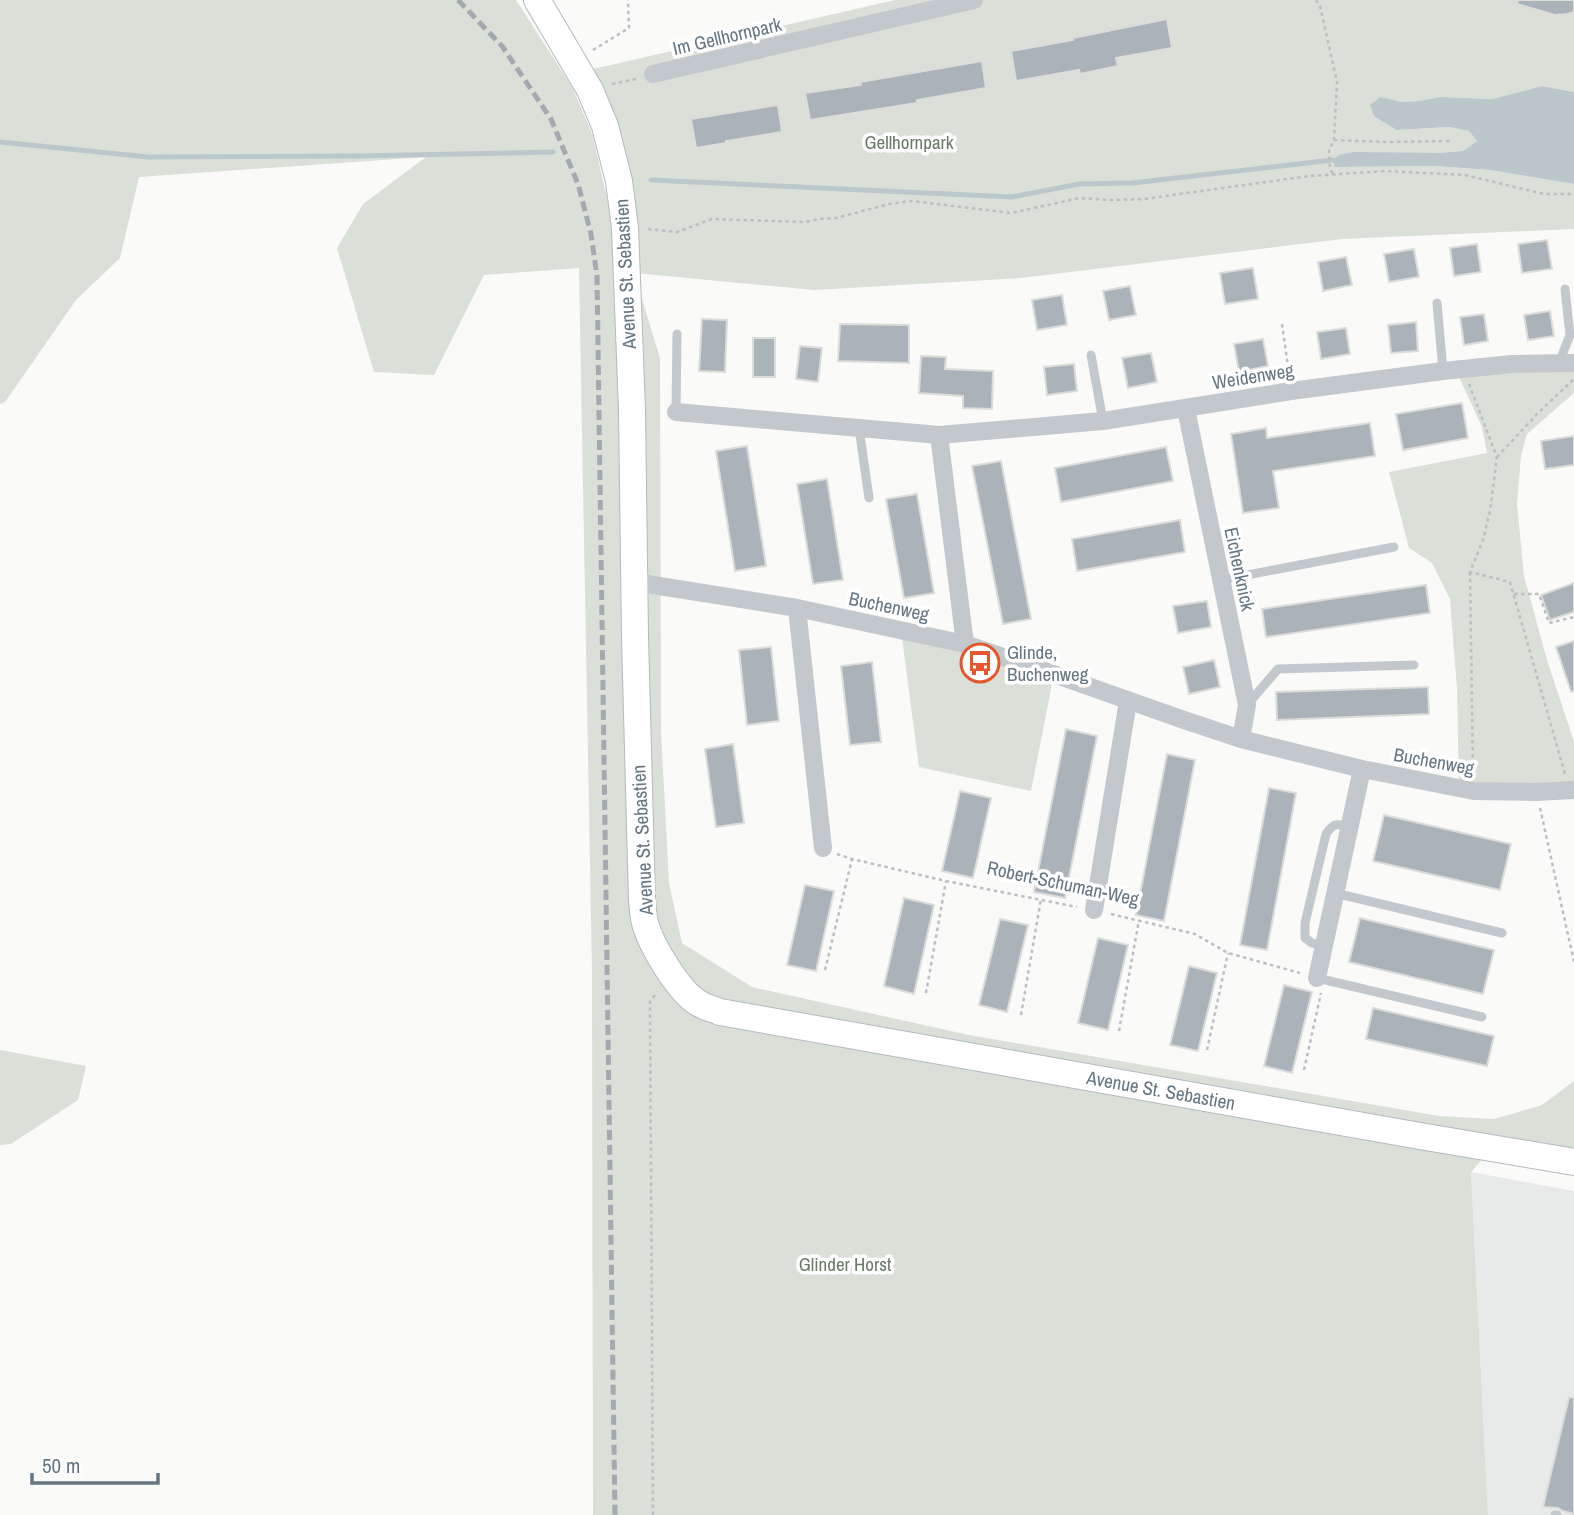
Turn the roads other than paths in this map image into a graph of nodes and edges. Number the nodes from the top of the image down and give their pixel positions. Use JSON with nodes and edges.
{"nodes":[{"id":1,"x":537,"y":0,"type":"edge"},
{"id":2,"x":974,"y":0,"type":"edge"},
{"id":3,"x":653,"y":75,"type":"road end"},
{"id":4,"x":1565,"y":289,"type":"dead end"},
{"id":5,"x":1437,"y":303,"type":"dead end"},
{"id":6,"x":677,"y":334,"type":"dead end"},
{"id":7,"x":1091,"y":355,"type":"dead end"},
{"id":8,"x":1566,"y":363,"type":"edge"},
{"id":9,"x":1443,"y":371,"type":"junction"},
{"id":10,"x":1186,"y":409,"type":"junction"},
{"id":11,"x":676,"y":412,"type":"joint"},
{"id":12,"x":1103,"y":421,"type":"junction"},
{"id":13,"x":859,"y":428,"type":"junction"},
{"id":14,"x":939,"y":435,"type":"junction"},
{"id":15,"x":869,"y":498,"type":"dead end"},
{"id":16,"x":1394,"y":547,"type":"dead end"},
{"id":17,"x":1221,"y":580,"type":"junction"},
{"id":18,"x":634,"y":582,"type":"junction"},
{"id":19,"x":797,"y":608,"type":"junction"},
{"id":20,"x":965,"y":644,"type":"junction"},
{"id":21,"x":1414,"y":665,"type":"dead end"},
{"id":22,"x":1128,"y":701,"type":"junction"},
{"id":23,"x":1247,"y":705,"type":"junction"},
{"id":24,"x":1241,"y":738,"type":"junction"},
{"id":25,"x":1362,"y":769,"type":"junction"},
{"id":26,"x":1572,"y":790,"type":"edge"},
{"id":27,"x":1349,"y":827,"type":"junction"},
{"id":28,"x":823,"y":848,"type":"road end"},
{"id":29,"x":1335,"y":893,"type":"junction"},
{"id":30,"x":1094,"y":910,"type":"road end"},
{"id":31,"x":1502,"y":933,"type":"dead end"},
{"id":32,"x":1324,"y":946,"type":"junction"},
{"id":33,"x":1321,"y":979,"type":"joint"},
{"id":34,"x":1482,"y":1017,"type":"dead end"},
{"id":35,"x":1574,"y":1162,"type":"edge"}],
"edges":[{"from":1,"to":18,"type":"main road","name":"Avenue St. Sebastien"},
{"from":2,"to":3,"type":"street","name":"Im Gellhornpark"},
{"from":4,"to":8,"type":"lane"},
{"from":5,"to":9,"type":"lane"},
{"from":6,"to":11,"type":"lane"},
{"from":7,"to":12,"type":"lane"},
{"from":8,"to":9,"type":"street","name":"Weidenweg"},
{"from":9,"to":10,"type":"street","name":"Weidenweg"},
{"from":10,"to":12,"type":"street","name":"Weidenweg"},
{"from":10,"to":17,"type":"street","name":"Eichenknick"},
{"from":11,"to":13,"type":"street","name":"Weidenweg"},
{"from":12,"to":14,"type":"street","name":"Weidenweg"},
{"from":13,"to":14,"type":"street","name":"Weidenweg"},
{"from":13,"to":15,"type":"lane"},
{"from":14,"to":20,"type":"street"},
{"from":16,"to":17,"type":"lane"},
{"from":17,"to":23,"type":"street","name":"Eichenknick"},
{"from":18,"to":19,"type":"street","name":"Buchenweg"},
{"from":18,"to":35,"type":"main road","name":"Avenue St. Sebastien"},
{"from":19,"to":20,"type":"street","name":"Buchenweg"},
{"from":19,"to":28,"type":"street"},
{"from":20,"to":22,"type":"street","name":"Buchenweg"},
{"from":21,"to":23,"type":"lane"},
{"from":22,"to":24,"type":"street","name":"Buchenweg"},
{"from":22,"to":30,"type":"street"},
{"from":23,"to":24,"type":"street","name":"Eichenknick"},
{"from":24,"to":25,"type":"street","name":"Buchenweg"},
{"from":25,"to":26,"type":"street","name":"Buchenweg"},
{"from":25,"to":27,"type":"street"},
{"from":27,"to":29,"type":"street"},
{"from":27,"to":32,"type":"lane"},
{"from":29,"to":31,"type":"lane"},
{"from":29,"to":32,"type":"street"},
{"from":32,"to":33,"type":"street"},
{"from":33,"to":34,"type":"lane"}]}
